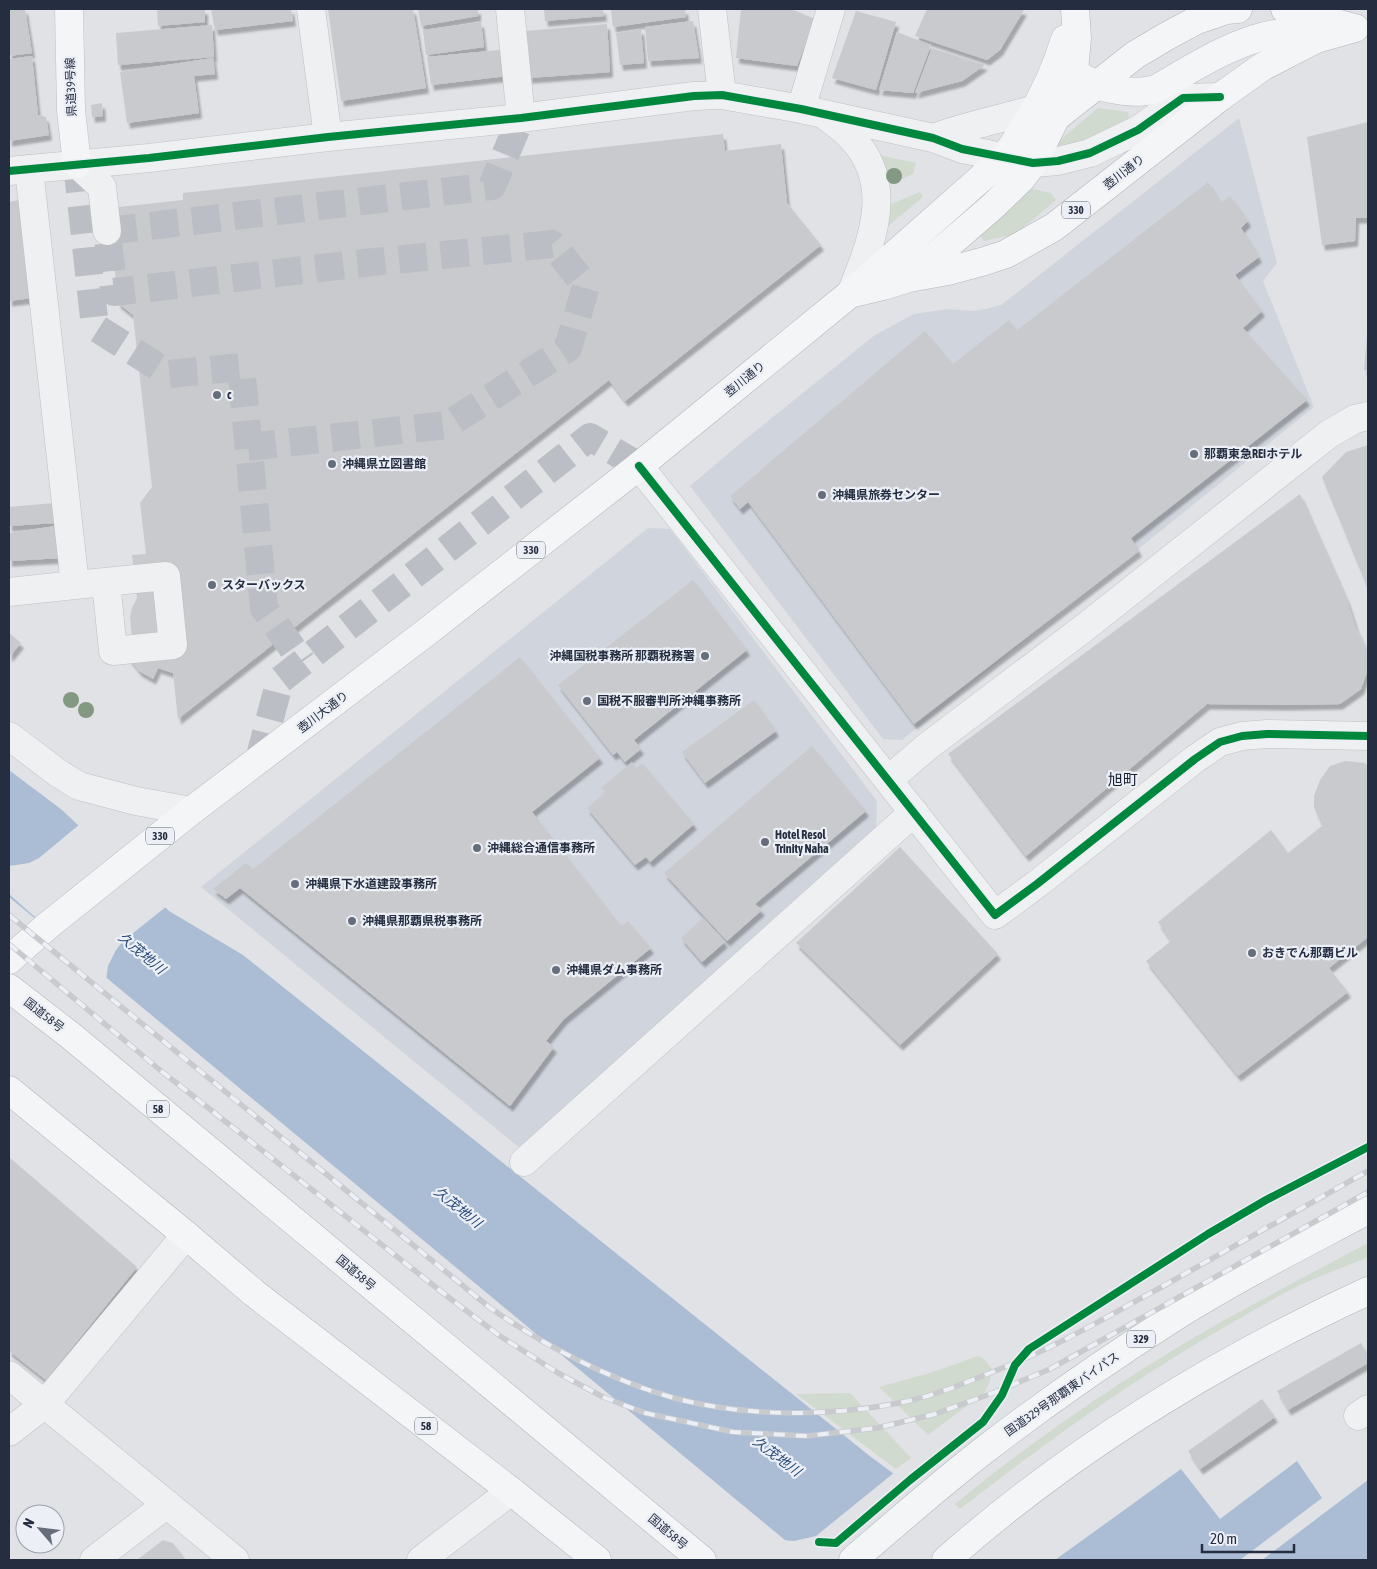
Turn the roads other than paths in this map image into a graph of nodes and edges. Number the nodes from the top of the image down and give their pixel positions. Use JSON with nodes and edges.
{"nodes":[{"id":1,"x":69,"y":9,"type":"edge"},
{"id":2,"x":311,"y":9,"type":"edge"},
{"id":3,"x":510,"y":9,"type":"edge"},
{"id":4,"x":712,"y":9,"type":"edge"},
{"id":5,"x":831,"y":9,"type":"edge"},
{"id":6,"x":1074,"y":9,"type":"edge"},
{"id":7,"x":1238,"y":9,"type":"edge"},
{"id":8,"x":1285,"y":9,"type":"edge"},
{"id":9,"x":1362,"y":29,"type":"edge"},
{"id":10,"x":1316,"y":39,"type":"junction"},
{"id":11,"x":1068,"y":61,"type":"junction"},
{"id":12,"x":1098,"y":85,"type":"junction"},
{"id":13,"x":722,"y":95,"type":"junction"},
{"id":14,"x":1220,"y":97,"type":"junction"},
{"id":15,"x":1052,"y":108,"type":"junction"},
{"id":16,"x":813,"y":112,"type":"junction"},
{"id":17,"x":521,"y":118,"type":"junction"},
{"id":18,"x":328,"y":137,"type":"junction"},
{"id":19,"x":933,"y":138,"type":"junction"},
{"id":20,"x":1004,"y":158,"type":"junction"},
{"id":21,"x":1033,"y":163,"type":"junction"},
{"id":22,"x":77,"y":164,"type":"junction"},
{"id":23,"x":19,"y":170,"type":"edge"},
{"id":24,"x":107,"y":231,"type":"dead end"},
{"id":25,"x":909,"y":278,"type":"junction"},
{"id":26,"x":851,"y":293,"type":"junction"},
{"id":27,"x":1368,"y":416,"type":"edge"},
{"id":28,"x":639,"y":466,"type":"junction"},
{"id":29,"x":74,"y":576,"type":"junction"},
{"id":30,"x":106,"y":582,"type":"dead end"},
{"id":31,"x":9,"y":592,"type":"edge"},
{"id":32,"x":9,"y":736,"type":"edge"},
{"id":33,"x":1368,"y":736,"type":"edge"},
{"id":34,"x":888,"y":780,"type":"junction"},
{"id":35,"x":191,"y":811,"type":"junction"},
{"id":36,"x":914,"y":812,"type":"junction"},
{"id":37,"x":9,"y":960,"type":"edge"},
{"id":38,"x":9,"y":988,"type":"edge"},
{"id":39,"x":9,"y":1090,"type":"edge"},
{"id":40,"x":524,"y":1162,"type":"dead end"},
{"id":41,"x":1368,"y":1210,"type":"edge"},
{"id":42,"x":186,"y":1235,"type":"junction"},
{"id":43,"x":1368,"y":1291,"type":"edge"},
{"id":44,"x":9,"y":1375,"type":"edge"},
{"id":45,"x":45,"y":1404,"type":"junction"},
{"id":46,"x":9,"y":1432,"type":"edge"},
{"id":47,"x":511,"y":1491,"type":"junction"},
{"id":48,"x":167,"y":1504,"type":"junction"},
{"id":49,"x":94,"y":1560,"type":"edge"},
{"id":50,"x":235,"y":1560,"type":"edge"},
{"id":51,"x":421,"y":1560,"type":"edge"},
{"id":52,"x":597,"y":1560,"type":"edge"},
{"id":53,"x":702,"y":1560,"type":"edge"},
{"id":54,"x":852,"y":1560,"type":"edge"},
{"id":55,"x":946,"y":1560,"type":"edge"}],
"edges":[{"from":1,"to":22,"type":"main road","name":"県道39号線"},
{"from":2,"to":18,"type":"street"},
{"from":3,"to":17,"type":"street"},
{"from":4,"to":13,"type":"street"},
{"from":5,"to":16,"type":"street"},
{"from":6,"to":11,"type":"main road"},
{"from":7,"to":12,"type":"main road","name":"壺川通り","number":"330"},
{"from":8,"to":9,"type":"main road","name":"壺川通り","number":"330"},
{"from":9,"to":10,"type":"main road","name":"壺川通り","number":"330"},
{"from":10,"to":12,"type":"main road"},
{"from":10,"to":14,"type":"main road","name":"壺川通り","number":"330"},
{"from":11,"to":12,"type":"main road"},
{"from":11,"to":15,"type":"main road"},
{"from":12,"to":15,"type":"main road","name":"壺川通り","number":"330"},
{"from":13,"to":16,"type":"street"},
{"from":13,"to":17,"type":"street"},
{"from":14,"to":21,"type":"street"},
{"from":14,"to":25,"type":"main road","name":"壺川通り","number":"330"},
{"from":15,"to":19,"type":"street"},
{"from":15,"to":20,"type":"main road","name":"壺川通り","number":"330"},
{"from":15,"to":21,"type":"main road"},
{"from":16,"to":19,"type":"street"},
{"from":16,"to":26,"type":"street"},
{"from":17,"to":18,"type":"street"},
{"from":18,"to":22,"type":"street"},
{"from":19,"to":20,"type":"street"},
{"from":20,"to":21,"type":"street"},
{"from":20,"to":26,"type":"main road","name":"壺川通り","number":"330"},
{"from":21,"to":25,"type":"main road"},
{"from":22,"to":23,"type":"street"},
{"from":22,"to":24,"type":"street"},
{"from":23,"to":29,"type":"street"},
{"from":25,"to":26,"type":"main road","name":"壺川通り","number":"330"},
{"from":26,"to":28,"type":"main road","name":"壺川通り","number":"330"},
{"from":27,"to":34,"type":"street"},
{"from":28,"to":34,"type":"street"},
{"from":28,"to":35,"type":"main road","name":"壺川大通り","number":"330"},
{"from":29,"to":30,"type":"street"},
{"from":29,"to":31,"type":"street"},
{"from":32,"to":35,"type":"street"},
{"from":33,"to":36,"type":"street"},
{"from":34,"to":36,"type":"street"},
{"from":35,"to":37,"type":"main road","name":"壺川大通り","number":"330"},
{"from":36,"to":40,"type":"street"},
{"from":38,"to":53,"type":"main road","name":"国道58号","number":"58"},
{"from":39,"to":42,"type":"main road","number":"58"},
{"from":41,"to":54,"type":"main road","name":"国道329号那覇東バイパス","number":"329"},
{"from":42,"to":45,"type":"street"},
{"from":42,"to":47,"type":"main road","number":"58"},
{"from":43,"to":55,"type":"main road"},
{"from":44,"to":45,"type":"street"},
{"from":45,"to":46,"type":"street"},
{"from":45,"to":48,"type":"street"},
{"from":47,"to":51,"type":"street"},
{"from":47,"to":52,"type":"main road","number":"58"},
{"from":48,"to":49,"type":"street"},
{"from":48,"to":50,"type":"street"}]}
